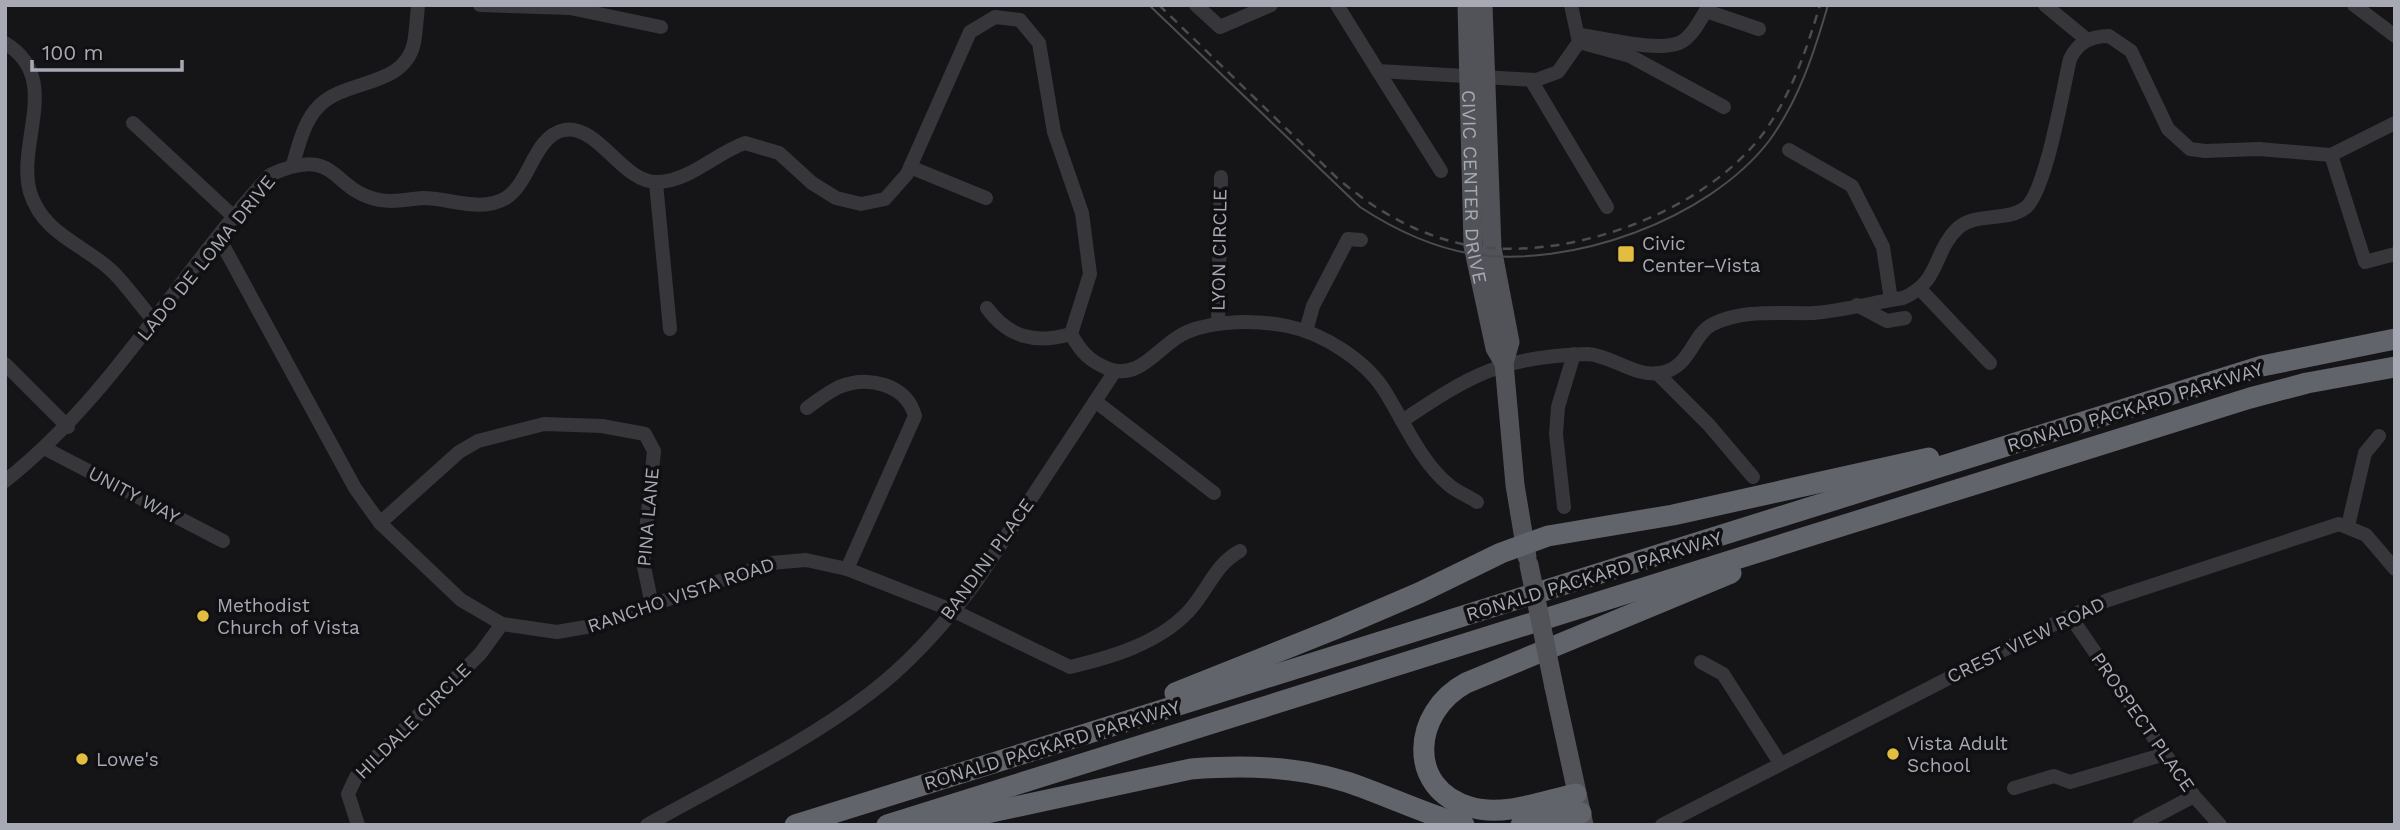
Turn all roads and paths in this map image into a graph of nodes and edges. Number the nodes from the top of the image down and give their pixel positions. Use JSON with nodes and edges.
{"nodes":[{"id":1,"x":418,"y":5,"type":"edge"},
{"id":2,"x":480,"y":5,"type":"edge"},
{"id":3,"x":1196,"y":5,"type":"edge"},
{"id":4,"x":1271,"y":5,"type":"edge"},
{"id":5,"x":1337,"y":5,"type":"edge"},
{"id":6,"x":1467,"y":5,"type":"edge"},
{"id":7,"x":1483,"y":5,"type":"edge"},
{"id":8,"x":1570,"y":5,"type":"edge"},
{"id":9,"x":2045,"y":5,"type":"edge"},
{"id":10,"x":2354,"y":5,"type":"edge"},
{"id":11,"x":1708,"y":8,"type":"edge"},
{"id":12,"x":661,"y":27,"type":"dead end"},
{"id":13,"x":1759,"y":29,"type":"dead end"},
{"id":14,"x":2395,"y":36,"type":"edge"},
{"id":15,"x":1579,"y":39,"type":"junction"},
{"id":16,"x":2087,"y":39,"type":"junction"},
{"id":17,"x":5,"y":43,"type":"edge"},
{"id":18,"x":1378,"y":71,"type":"junction"},
{"id":19,"x":1476,"y":77,"type":"junction"},
{"id":20,"x":1531,"y":80,"type":"junction"},
{"id":21,"x":1724,"y":107,"type":"dead end"},
{"id":22,"x":133,"y":123,"type":"dead end"},
{"id":23,"x":2395,"y":123,"type":"edge"},
{"id":24,"x":1788,"y":150,"type":"dead end"},
{"id":25,"x":2331,"y":155,"type":"junction"},
{"id":26,"x":293,"y":164,"type":"junction"},
{"id":27,"x":910,"y":167,"type":"junction"},
{"id":28,"x":1441,"y":171,"type":"dead end"},
{"id":29,"x":1221,"y":177,"type":"dead end"},
{"id":30,"x":656,"y":183,"type":"junction"},
{"id":31,"x":986,"y":198,"type":"dead end"},
{"id":32,"x":1607,"y":207,"type":"dead end"},
{"id":33,"x":235,"y":218,"type":"junction"},
{"id":34,"x":219,"y":238,"type":"junction"},
{"id":35,"x":1361,"y":240,"type":"dead end"},
{"id":36,"x":2395,"y":254,"type":"edge"},
{"id":37,"x":1920,"y":289,"type":"junction"},
{"id":38,"x":1891,"y":300,"type":"junction"},
{"id":39,"x":1857,"y":305,"type":"junction"},
{"id":40,"x":987,"y":308,"type":"dead end"},
{"id":41,"x":1905,"y":318,"type":"dead end"},
{"id":42,"x":154,"y":321,"type":"junction"},
{"id":43,"x":1218,"y":324,"type":"junction"},
{"id":44,"x":670,"y":329,"type":"dead end"},
{"id":45,"x":1306,"y":331,"type":"junction"},
{"id":46,"x":1071,"y":334,"type":"junction"},
{"id":47,"x":2395,"y":339,"type":"edge"},
{"id":48,"x":1574,"y":354,"type":"junction"},
{"id":49,"x":1504,"y":363,"type":"junction"},
{"id":50,"x":1990,"y":363,"type":"dead end"},
{"id":51,"x":5,"y":364,"type":"edge"},
{"id":52,"x":2395,"y":367,"type":"edge"},
{"id":53,"x":1115,"y":371,"type":"junction"},
{"id":54,"x":1657,"y":373,"type":"junction"},
{"id":55,"x":1095,"y":401,"type":"junction"},
{"id":56,"x":807,"y":408,"type":"dead end"},
{"id":57,"x":1402,"y":421,"type":"junction"},
{"id":58,"x":68,"y":427,"type":"junction"},
{"id":59,"x":2379,"y":436,"type":"dead end"},
{"id":60,"x":2017,"y":443,"type":"junction"},
{"id":61,"x":46,"y":449,"type":"junction"},
{"id":62,"x":1753,"y":477,"type":"dead end"},
{"id":63,"x":5,"y":481,"type":"edge"},
{"id":64,"x":1214,"y":493,"type":"dead end"},
{"id":65,"x":1476,"y":502,"type":"dead end"},
{"id":66,"x":1564,"y":507,"type":"dead end"},
{"id":67,"x":1873,"y":517,"type":"junction"},
{"id":68,"x":380,"y":523,"type":"junction"},
{"id":69,"x":2348,"y":526,"type":"junction"},
{"id":70,"x":223,"y":541,"type":"dead end"},
{"id":71,"x":1240,"y":551,"type":"dead end"},
{"id":72,"x":1527,"y":555,"type":"junction"},
{"id":73,"x":847,"y":569,"type":"junction"},
{"id":74,"x":2395,"y":569,"type":"edge"},
{"id":75,"x":652,"y":605,"type":"junction"},
{"id":76,"x":954,"y":611,"type":"junction"},
{"id":77,"x":2070,"y":616,"type":"junction"},
{"id":78,"x":502,"y":624,"type":"junction"},
{"id":79,"x":1701,"y":662,"type":"dead end"},
{"id":80,"x":2165,"y":754,"type":"junction"},
{"id":81,"x":1000,"y":760,"type":"junction"},
{"id":82,"x":1780,"y":763,"type":"junction"},
{"id":83,"x":2014,"y":788,"type":"dead end"},
{"id":84,"x":2194,"y":796,"type":"junction"},
{"id":85,"x":1580,"y":811,"type":"edge"},
{"id":86,"x":358,"y":825,"type":"edge"},
{"id":87,"x":648,"y":825,"type":"edge"},
{"id":88,"x":795,"y":825,"type":"edge"},
{"id":89,"x":887,"y":825,"type":"edge"},
{"id":90,"x":932,"y":825,"type":"edge"},
{"id":91,"x":1464,"y":825,"type":"edge"},
{"id":92,"x":1521,"y":825,"type":"edge"},
{"id":93,"x":1662,"y":825,"type":"edge"},
{"id":94,"x":2139,"y":825,"type":"edge"},
{"id":95,"x":2220,"y":825,"type":"edge"}],
"edges":[{"from":1,"to":26,"type":"street"},
{"from":2,"to":12,"type":"street"},
{"from":3,"to":4,"type":"street"},
{"from":5,"to":18,"type":"street"},
{"from":6,"to":19,"type":"main road","name":"CIVIC CENTER DRIVE"},
{"from":7,"to":19,"type":"main road","name":"CIVIC CENTER DRIVE"},
{"from":8,"to":15,"type":"street"},
{"from":9,"to":16,"type":"street"},
{"from":10,"to":14,"type":"street"},
{"from":11,"to":13,"type":"street"},
{"from":11,"to":15,"type":"street"},
{"from":15,"to":20,"type":"street"},
{"from":15,"to":21,"type":"street"},
{"from":16,"to":25,"type":"street"},
{"from":16,"to":37,"type":"street"},
{"from":17,"to":42,"type":"street"},
{"from":18,"to":19,"type":"street"},
{"from":18,"to":28,"type":"street"},
{"from":19,"to":20,"type":"street"},
{"from":19,"to":49,"type":"main road","name":"CIVIC CENTER DRIVE"},
{"from":20,"to":32,"type":"street"},
{"from":22,"to":33,"type":"street"},
{"from":23,"to":25,"type":"street"},
{"from":24,"to":38,"type":"street"},
{"from":25,"to":36,"type":"street"},
{"from":26,"to":30,"type":"street","name":"LADO DE LOMA DRIVE"},
{"from":26,"to":33,"type":"street","name":"LADO DE LOMA DRIVE"},
{"from":27,"to":30,"type":"street"},
{"from":27,"to":31,"type":"street"},
{"from":27,"to":46,"type":"street"},
{"from":29,"to":43,"type":"street","name":"LYON CIRCLE"},
{"from":30,"to":44,"type":"street"},
{"from":33,"to":34,"type":"street","name":"LADO DE LOMA DRIVE"},
{"from":34,"to":42,"type":"street","name":"LADO DE LOMA DRIVE"},
{"from":34,"to":68,"type":"street","name":"RANCHO VISTA ROAD"},
{"from":35,"to":45,"type":"street"},
{"from":37,"to":38,"type":"street"},
{"from":37,"to":50,"type":"street"},
{"from":38,"to":39,"type":"street"},
{"from":39,"to":41,"type":"street"},
{"from":39,"to":54,"type":"street"},
{"from":40,"to":46,"type":"street"},
{"from":42,"to":58,"type":"street","name":"LADO DE LOMA DRIVE"},
{"from":43,"to":45,"type":"street"},
{"from":43,"to":53,"type":"street"},
{"from":45,"to":57,"type":"street"},
{"from":46,"to":53,"type":"street"},
{"from":47,"to":60,"type":"highway","name":"RONALD PACKARD PARKWAY"},
{"from":48,"to":49,"type":"street"},
{"from":48,"to":54,"type":"street"},
{"from":48,"to":66,"type":"street"},
{"from":49,"to":57,"type":"street"},
{"from":49,"to":72,"type":"main road","name":"CIVIC CENTER DRIVE"},
{"from":51,"to":58,"type":"street"},
{"from":52,"to":67,"type":"highway","name":"RONALD PACKARD PARKWAY"},
{"from":53,"to":55,"type":"street","name":"BANDINI PLACE"},
{"from":54,"to":62,"type":"street"},
{"from":55,"to":64,"type":"street"},
{"from":55,"to":76,"type":"street","name":"BANDINI PLACE"},
{"from":56,"to":73,"type":"street"},
{"from":57,"to":65,"type":"street"},
{"from":58,"to":61,"type":"street","name":"LADO DE LOMA DRIVE"},
{"from":59,"to":69,"type":"street"},
{"from":60,"to":72,"type":"highway"},
{"from":60,"to":81,"type":"highway","name":"RONALD PACKARD PARKWAY"},
{"from":61,"to":63,"type":"street","name":"LADO DE LOMA DRIVE"},
{"from":61,"to":70,"type":"street","name":"UNITY WAY"},
{"from":67,"to":85,"type":"highway"},
{"from":67,"to":89,"type":"highway","name":"RONALD PACKARD PARKWAY"},
{"from":68,"to":75,"type":"street","name":"PINA LANE"},
{"from":68,"to":78,"type":"street","name":"RANCHO VISTA ROAD"},
{"from":69,"to":74,"type":"street"},
{"from":69,"to":77,"type":"street","name":"CREST VIEW ROAD"},
{"from":71,"to":76,"type":"street","name":"RANCHO VISTA ROAD"},
{"from":72,"to":81,"type":"highway"},
{"from":72,"to":85,"type":"main road","name":"CIVIC CENTER DRIVE","bridge":true},
{"from":73,"to":75,"type":"street","name":"RANCHO VISTA ROAD"},
{"from":73,"to":76,"type":"street","name":"RANCHO VISTA ROAD"},
{"from":75,"to":78,"type":"street","name":"RANCHO VISTA ROAD"},
{"from":76,"to":87,"type":"street","name":"BANDINI PLACE"},
{"from":77,"to":80,"type":"street","name":"PROSPECT PLACE"},
{"from":77,"to":82,"type":"street","name":"CREST VIEW ROAD"},
{"from":78,"to":86,"type":"street","name":"HILDALE CIRCLE"},
{"from":79,"to":82,"type":"street"},
{"from":80,"to":83,"type":"street"},
{"from":80,"to":84,"type":"street","name":"PROSPECT PLACE"},
{"from":81,"to":88,"type":"highway","name":"RONALD PACKARD PARKWAY"},
{"from":82,"to":93,"type":"street","name":"CREST VIEW ROAD"},
{"from":84,"to":94,"type":"street"},
{"from":84,"to":95,"type":"street","name":"PROSPECT PLACE"},
{"from":85,"to":92,"type":"highway"},
{"from":90,"to":91,"type":"highway"}]}
